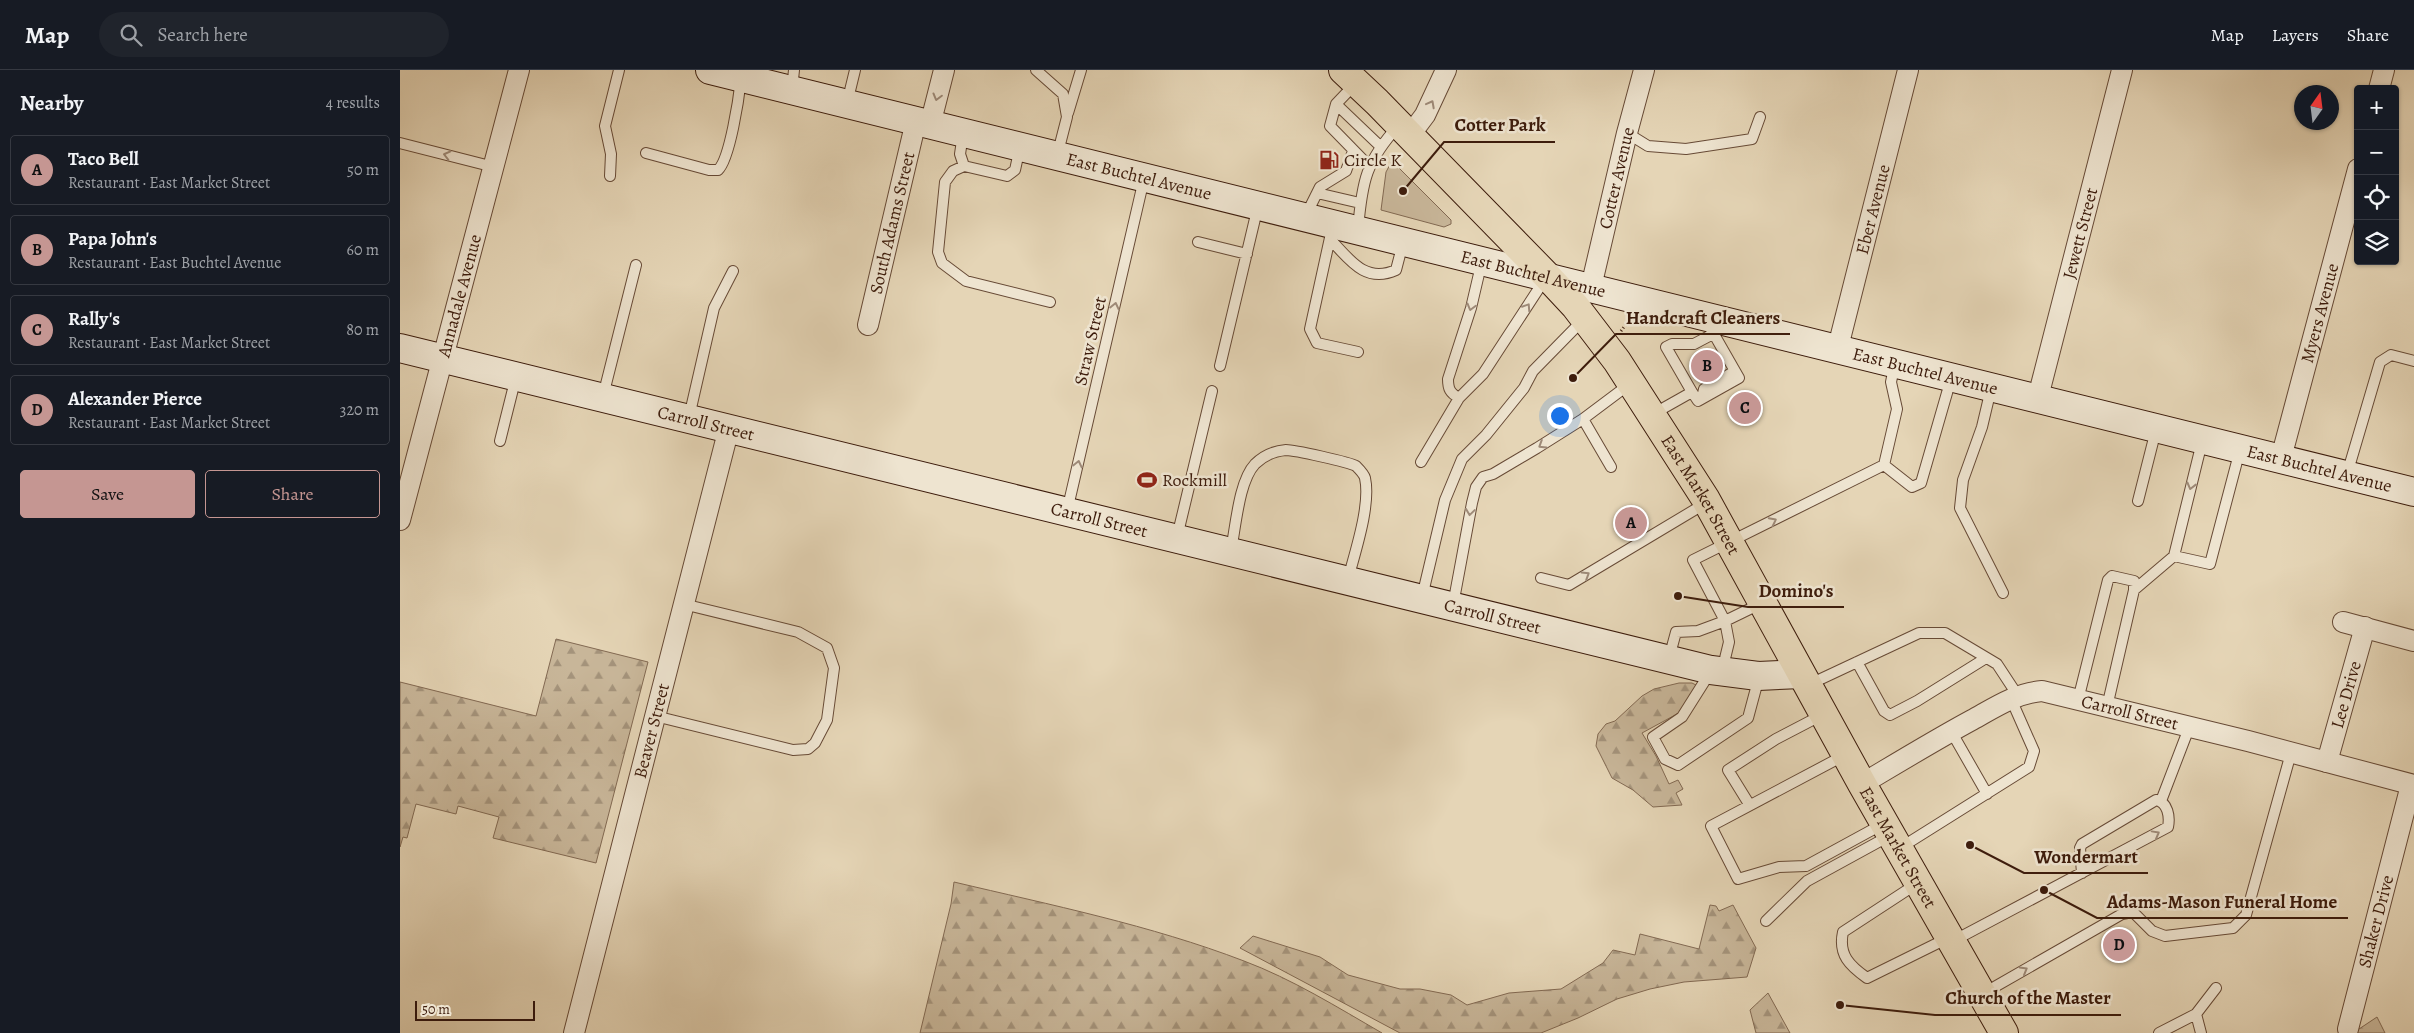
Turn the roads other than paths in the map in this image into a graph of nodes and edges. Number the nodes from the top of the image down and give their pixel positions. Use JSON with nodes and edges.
{"nodes":[{"id":1,"x":519,"y":70,"type":"edge"},
{"id":2,"x":619,"y":70,"type":"edge"},
{"id":3,"x":855,"y":70,"type":"edge"},
{"id":4,"x":944,"y":70,"type":"edge"},
{"id":5,"x":1036,"y":70,"type":"edge"},
{"id":6,"x":1081,"y":70,"type":"edge"},
{"id":7,"x":1446,"y":70,"type":"edge"},
{"id":8,"x":1644,"y":70,"type":"edge"},
{"id":9,"x":1908,"y":70,"type":"edge"},
{"id":10,"x":2122,"y":70,"type":"edge"},
{"id":11,"x":2384,"y":70,"type":"edge"},
{"id":12,"x":722,"y":72,"type":"edge"},
{"id":13,"x":1350,"y":76,"type":"edge"},
{"id":14,"x":793,"y":80,"type":"edge"},
{"id":15,"x":2380,"y":85,"type":"edge"},
{"id":16,"x":846,"y":104,"type":"junction"},
{"id":17,"x":1336,"y":104,"type":"junction"},
{"id":18,"x":1067,"y":116,"type":"junction"},
{"id":19,"x":1760,"y":117,"type":"dead end"},
{"id":20,"x":923,"y":123,"type":"junction"},
{"id":21,"x":1404,"y":129,"type":"junction"},
{"id":22,"x":963,"y":133,"type":"junction"},
{"id":23,"x":1627,"y":133,"type":"junction"},
{"id":24,"x":400,"y":143,"type":"edge"},
{"id":25,"x":1380,"y":146,"type":"junction"},
{"id":26,"x":1020,"y":147,"type":"junction"},
{"id":27,"x":1353,"y":150,"type":"junction"},
{"id":28,"x":646,"y":152,"type":"dead end"},
{"id":29,"x":1057,"y":156,"type":"junction"},
{"id":30,"x":964,"y":166,"type":"junction"},
{"id":31,"x":1369,"y":166,"type":"junction"},
{"id":32,"x":494,"y":167,"type":"junction"},
{"id":33,"x":2356,"y":175,"type":"edge"},
{"id":34,"x":610,"y":176,"type":"dead end"},
{"id":35,"x":1144,"y":178,"type":"junction"},
{"id":36,"x":1258,"y":205,"type":"junction"},
{"id":37,"x":1312,"y":205,"type":"junction"},
{"id":38,"x":1346,"y":224,"type":"junction"},
{"id":39,"x":1404,"y":241,"type":"junction"},
{"id":40,"x":1198,"y":242,"type":"dead end"},
{"id":41,"x":1246,"y":254,"type":"junction"},
{"id":42,"x":1482,"y":260,"type":"junction"},
{"id":43,"x":636,"y":265,"type":"dead end"},
{"id":44,"x":733,"y":271,"type":"dead end"},
{"id":45,"x":1548,"y":276,"type":"junction"},
{"id":46,"x":1591,"y":287,"type":"junction"},
{"id":47,"x":1050,"y":302,"type":"dead end"},
{"id":48,"x":1585,"y":319,"type":"junction"},
{"id":49,"x":868,"y":325,"type":"dead end"},
{"id":50,"x":1708,"y":325,"type":"junction"},
{"id":51,"x":1838,"y":347,"type":"junction"},
{"id":52,"x":400,"y":348,"type":"edge"},
{"id":53,"x":1358,"y":352,"type":"dead end"},
{"id":54,"x":444,"y":358,"type":"junction"},
{"id":55,"x":2414,"y":361,"type":"edge"},
{"id":56,"x":1895,"y":362,"type":"junction"},
{"id":57,"x":1220,"y":366,"type":"dead end"},
{"id":58,"x":1624,"y":372,"type":"junction"},
{"id":59,"x":516,"y":376,"type":"junction"},
{"id":60,"x":1952,"y":376,"type":"junction"},
{"id":61,"x":1992,"y":385,"type":"junction"},
{"id":62,"x":1212,"y":391,"type":"dead end"},
{"id":63,"x":1692,"y":392,"type":"junction"},
{"id":64,"x":603,"y":397,"type":"junction"},
{"id":65,"x":2038,"y":397,"type":"junction"},
{"id":66,"x":1459,"y":398,"type":"junction"},
{"id":67,"x":1652,"y":414,"type":"junction"},
{"id":68,"x":689,"y":418,"type":"junction"},
{"id":69,"x":1583,"y":418,"type":"junction"},
{"id":70,"x":2157,"y":427,"type":"junction"},
{"id":71,"x":730,"y":428,"type":"junction"},
{"id":72,"x":2203,"y":438,"type":"junction"},
{"id":73,"x":500,"y":441,"type":"dead end"},
{"id":74,"x":2240,"y":448,"type":"junction"},
{"id":75,"x":2281,"y":458,"type":"junction"},
{"id":76,"x":1420,"y":462,"type":"dead end"},
{"id":77,"x":1884,"y":465,"type":"junction"},
{"id":78,"x":1611,"y":467,"type":"dead end"},
{"id":79,"x":2347,"y":475,"type":"junction"},
{"id":80,"x":406,"y":477,"type":"edge"},
{"id":81,"x":2413,"y":489,"type":"edge"},
{"id":82,"x":2138,"y":501,"type":"dead end"},
{"id":83,"x":1707,"y":502,"type":"junction"},
{"id":84,"x":1067,"y":512,"type":"junction"},
{"id":85,"x":400,"y":520,"type":"edge"},
{"id":86,"x":1176,"y":538,"type":"junction"},
{"id":87,"x":1730,"y":543,"type":"junction"},
{"id":88,"x":1230,"y":551,"type":"junction"},
{"id":89,"x":2174,"y":556,"type":"junction"},
{"id":90,"x":1541,"y":578,"type":"dead end"},
{"id":91,"x":1347,"y":580,"type":"junction"},
{"id":92,"x":2134,"y":590,"type":"junction"},
{"id":93,"x":2003,"y":593,"type":"dead end"},
{"id":94,"x":1422,"y":598,"type":"junction"},
{"id":95,"x":1763,"y":602,"type":"junction"},
{"id":96,"x":683,"y":604,"type":"junction"},
{"id":97,"x":1452,"y":606,"type":"junction"},
{"id":98,"x":1726,"y":621,"type":"junction"},
{"id":99,"x":2343,"y":622,"type":"dead end"},
{"id":100,"x":2364,"y":627,"type":"junction"},
{"id":101,"x":2414,"y":641,"type":"edge"},
{"id":102,"x":1986,"y":658,"type":"junction"},
{"id":103,"x":1668,"y":659,"type":"junction"},
{"id":104,"x":1857,"y":662,"type":"junction"},
{"id":105,"x":1716,"y":671,"type":"junction"},
{"id":106,"x":1759,"y":676,"type":"junction"},
{"id":107,"x":1804,"y":680,"type":"junction"},
{"id":108,"x":2014,"y":697,"type":"junction"},
{"id":109,"x":2078,"y":700,"type":"junction"},
{"id":110,"x":2107,"y":707,"type":"junction"},
{"id":111,"x":1824,"y":714,"type":"junction"},
{"id":112,"x":655,"y":716,"type":"junction"},
{"id":113,"x":2189,"y":728,"type":"junction"},
{"id":114,"x":1951,"y":731,"type":"junction"},
{"id":115,"x":2291,"y":753,"type":"junction"},
{"id":116,"x":1846,"y":754,"type":"junction"},
{"id":117,"x":2327,"y":762,"type":"junction"},
{"id":118,"x":1862,"y":784,"type":"junction"},
{"id":119,"x":2412,"y":785,"type":"edge"},
{"id":120,"x":1987,"y":794,"type":"junction"},
{"id":121,"x":2161,"y":801,"type":"junction"},
{"id":122,"x":1749,"y":804,"type":"junction"},
{"id":123,"x":1893,"y":835,"type":"junction"},
{"id":124,"x":2082,"y":873,"type":"junction"},
{"id":125,"x":1919,"y":882,"type":"junction"},
{"id":126,"x":1766,"y":921,"type":"dead end"},
{"id":127,"x":1951,"y":939,"type":"junction"},
{"id":128,"x":2216,"y":988,"type":"dead end"},
{"id":129,"x":1982,"y":994,"type":"junction"},
{"id":130,"x":2196,"y":1014,"type":"junction"},
{"id":131,"x":2348,"y":1029,"type":"dead end"},
{"id":132,"x":574,"y":1033,"type":"edge"},
{"id":133,"x":2004,"y":1033,"type":"edge"},
{"id":134,"x":2159,"y":1033,"type":"edge"},
{"id":135,"x":2201,"y":1033,"type":"edge"}],
"edges":[{"from":1,"to":32,"type":"street","name":"Annadale Avenue"},
{"from":2,"to":34,"type":"lane"},
{"from":3,"to":16,"type":"lane"},
{"from":4,"to":20,"type":"street","name":"South Adams Street","one_way":true},
{"from":5,"to":18,"type":"lane"},
{"from":6,"to":18,"type":"lane"},
{"from":21,"to":7,"type":"street","one_way":true},
{"from":8,"to":23,"type":"street","name":"Cotter Avenue"},
{"from":9,"to":51,"type":"street","name":"Eber Avenue"},
{"from":10,"to":65,"type":"street","name":"Jewett Street"},
{"from":11,"to":15,"type":"street"},
{"from":12,"to":14,"type":"street","name":"East Buchtel Avenue"},
{"from":12,"to":28,"type":"lane"},
{"from":13,"to":17,"type":"lane"},
{"from":13,"to":21,"type":"main road","name":"East Market Street"},
{"from":14,"to":16,"type":"street","name":"East Buchtel Avenue"},
{"from":16,"to":20,"type":"street","name":"East Buchtel Avenue"},
{"from":17,"to":25,"type":"lane"},
{"from":17,"to":27,"type":"lane"},
{"from":18,"to":29,"type":"lane"},
{"from":19,"to":23,"type":"lane"},
{"from":20,"to":22,"type":"street","name":"East Buchtel Avenue"},
{"from":20,"to":49,"type":"street","name":"South Adams Street"},
{"from":21,"to":25,"type":"lane"},
{"from":21,"to":45,"type":"main road","name":"East Market Street"},
{"from":22,"to":26,"type":"street","name":"East Buchtel Avenue"},
{"from":22,"to":30,"type":"lane"},
{"from":23,"to":46,"type":"street","name":"Cotter Avenue"},
{"from":32,"to":24,"type":"lane","one_way":true},
{"from":25,"to":31,"type":"lane"},
{"from":26,"to":29,"type":"street","name":"East Buchtel Avenue"},
{"from":26,"to":30,"type":"lane"},
{"from":27,"to":31,"type":"lane"},
{"from":27,"to":37,"type":"lane"},
{"from":29,"to":35,"type":"street","name":"East Buchtel Avenue"},
{"from":30,"to":47,"type":"lane"},
{"from":31,"to":38,"type":"lane"},
{"from":32,"to":54,"type":"street","name":"Annadale Avenue"},
{"from":33,"to":75,"type":"street","name":"Myers Avenue"},
{"from":35,"to":36,"type":"street","name":"East Buchtel Avenue"},
{"from":84,"to":35,"type":"lane","name":"Straw Street","one_way":true},
{"from":36,"to":37,"type":"street","name":"East Buchtel Avenue"},
{"from":36,"to":41,"type":"lane"},
{"from":37,"to":38,"type":"street","name":"East Buchtel Avenue"},
{"from":38,"to":39,"type":"street","name":"East Buchtel Avenue"},
{"from":38,"to":39,"type":"lane"},
{"from":38,"to":53,"type":"lane"},
{"from":39,"to":42,"type":"street","name":"East Buchtel Avenue"},
{"from":40,"to":41,"type":"lane"},
{"from":41,"to":57,"type":"lane"},
{"from":42,"to":45,"type":"street","name":"East Buchtel Avenue"},
{"from":42,"to":66,"type":"lane","one_way":true},
{"from":43,"to":64,"type":"lane"},
{"from":44,"to":68,"type":"lane"},
{"from":45,"to":46,"type":"street","name":"East Buchtel Avenue"},
{"from":45,"to":48,"type":"main road","name":"East Market Street"},
{"from":66,"to":45,"type":"lane","one_way":true},
{"from":46,"to":50,"type":"street","name":"East Buchtel Avenue"},
{"from":48,"to":58,"type":"main road","name":"East Market Street"},
{"from":48,"to":94,"type":"lane"},
{"from":50,"to":51,"type":"street","name":"East Buchtel Avenue"},
{"from":50,"to":63,"type":"lane"},
{"from":50,"to":63,"type":"lane"},
{"from":51,"to":56,"type":"street","name":"East Buchtel Avenue"},
{"from":52,"to":54,"type":"street","name":"Carroll Street"},
{"from":54,"to":59,"type":"street","name":"Carroll Street"},
{"from":54,"to":80,"type":"street","name":"Annadale Avenue"},
{"from":55,"to":79,"type":"lane"},
{"from":56,"to":60,"type":"street","name":"East Buchtel Avenue"},
{"from":56,"to":77,"type":"lane"},
{"from":58,"to":67,"type":"main road","name":"East Market Street"},
{"from":58,"to":69,"type":"lane"},
{"from":59,"to":64,"type":"street","name":"Carroll Street"},
{"from":59,"to":73,"type":"lane"},
{"from":60,"to":61,"type":"street","name":"East Buchtel Avenue"},
{"from":60,"to":77,"type":"lane"},
{"from":61,"to":65,"type":"street","name":"East Buchtel Avenue"},
{"from":61,"to":93,"type":"lane"},
{"from":62,"to":86,"type":"lane"},
{"from":63,"to":67,"type":"lane"},
{"from":64,"to":68,"type":"street","name":"Carroll Street"},
{"from":65,"to":70,"type":"street","name":"East Buchtel Avenue"},
{"from":66,"to":76,"type":"lane"},
{"from":67,"to":83,"type":"main road","name":"East Market Street"},
{"from":68,"to":71,"type":"street","name":"Carroll Street"},
{"from":69,"to":78,"type":"lane"},
{"from":69,"to":97,"type":"lane","one_way":true},
{"from":70,"to":72,"type":"street","name":"East Buchtel Avenue"},
{"from":70,"to":82,"type":"lane"},
{"from":71,"to":84,"type":"street","name":"Carroll Street"},
{"from":71,"to":96,"type":"street","name":"Beaver Street"},
{"from":72,"to":74,"type":"street","name":"East Buchtel Avenue"},
{"from":72,"to":89,"type":"lane","one_way":true},
{"from":74,"to":75,"type":"street","name":"East Buchtel Avenue"},
{"from":74,"to":89,"type":"lane"},
{"from":75,"to":79,"type":"street","name":"East Buchtel Avenue"},
{"from":87,"to":77,"type":"lane","one_way":true},
{"from":79,"to":81,"type":"street","name":"East Buchtel Avenue"},
{"from":80,"to":85,"type":"street","name":"Annadale Avenue"},
{"from":83,"to":87,"type":"main road","name":"East Market Street"},
{"from":90,"to":83,"type":"lane","one_way":true},
{"from":84,"to":86,"type":"street","name":"Carroll Street"},
{"from":86,"to":88,"type":"street","name":"Carroll Street"},
{"from":87,"to":95,"type":"main road","name":"East Market Street"},
{"from":87,"to":98,"type":"lane"},
{"from":88,"to":91,"type":"street","name":"Carroll Street"},
{"from":88,"to":91,"type":"lane"},
{"from":89,"to":92,"type":"lane"},
{"from":91,"to":94,"type":"street","name":"Carroll Street"},
{"from":92,"to":109,"type":"lane"},
{"from":92,"to":110,"type":"lane"},
{"from":94,"to":97,"type":"street","name":"Carroll Street"},
{"from":95,"to":98,"type":"lane"},
{"from":95,"to":107,"type":"main road","name":"East Market Street"},
{"from":96,"to":112,"type":"street","name":"Beaver Street"},
{"from":96,"to":112,"type":"lane"},
{"from":97,"to":103,"type":"street","name":"Carroll Street"},
{"from":98,"to":103,"type":"lane"},
{"from":98,"to":105,"type":"lane"},
{"from":99,"to":100,"type":"street"},
{"from":100,"to":101,"type":"street"},
{"from":100,"to":117,"type":"street","name":"Lee Drive"},
{"from":102,"to":104,"type":"lane"},
{"from":102,"to":104,"type":"lane"},
{"from":102,"to":108,"type":"lane"},
{"from":103,"to":105,"type":"street","name":"Carroll Street"},
{"from":104,"to":107,"type":"lane"},
{"from":105,"to":106,"type":"street","name":"Carroll Street"},
{"from":105,"to":106,"type":"lane"},
{"from":106,"to":107,"type":"street","name":"Carroll Street"},
{"from":107,"to":111,"type":"main road","name":"East Market Street"},
{"from":108,"to":109,"type":"street","name":"Carroll Street"},
{"from":108,"to":114,"type":"street","name":"Carroll Street"},
{"from":108,"to":120,"type":"lane"},
{"from":109,"to":110,"type":"street","name":"Carroll Street"},
{"from":110,"to":113,"type":"street","name":"Carroll Street"},
{"from":111,"to":116,"type":"main road","name":"East Market Street"},
{"from":111,"to":122,"type":"lane"},
{"from":112,"to":132,"type":"street","name":"Beaver Street"},
{"from":113,"to":115,"type":"street","name":"Carroll Street"},
{"from":113,"to":121,"type":"lane"},
{"from":114,"to":118,"type":"street","name":"Carroll Street"},
{"from":114,"to":120,"type":"lane"},
{"from":115,"to":117,"type":"street","name":"Carroll Street"},
{"from":129,"to":115,"type":"lane","one_way":true},
{"from":116,"to":118,"type":"main road","name":"East Market Street"},
{"from":116,"to":122,"type":"lane"},
{"from":117,"to":119,"type":"street","name":"Carroll Street"},
{"from":118,"to":123,"type":"main road","name":"East Market Street"},
{"from":119,"to":131,"type":"street","name":"Shaker Drive"},
{"from":120,"to":123,"type":"lane"},
{"from":121,"to":124,"type":"lane"},
{"from":124,"to":121,"type":"lane","one_way":true},
{"from":122,"to":123,"type":"lane"},
{"from":123,"to":125,"type":"main road","name":"East Market Street"},
{"from":123,"to":126,"type":"lane"},
{"from":124,"to":127,"type":"lane"},
{"from":125,"to":127,"type":"main road","name":"East Market Street"},
{"from":125,"to":127,"type":"lane"},
{"from":127,"to":129,"type":"main road","name":"East Market Street"},
{"from":128,"to":130,"type":"lane"},
{"from":129,"to":133,"type":"main road","name":"East Market Street"},
{"from":130,"to":134,"type":"lane"},
{"from":130,"to":135,"type":"lane"}]}
